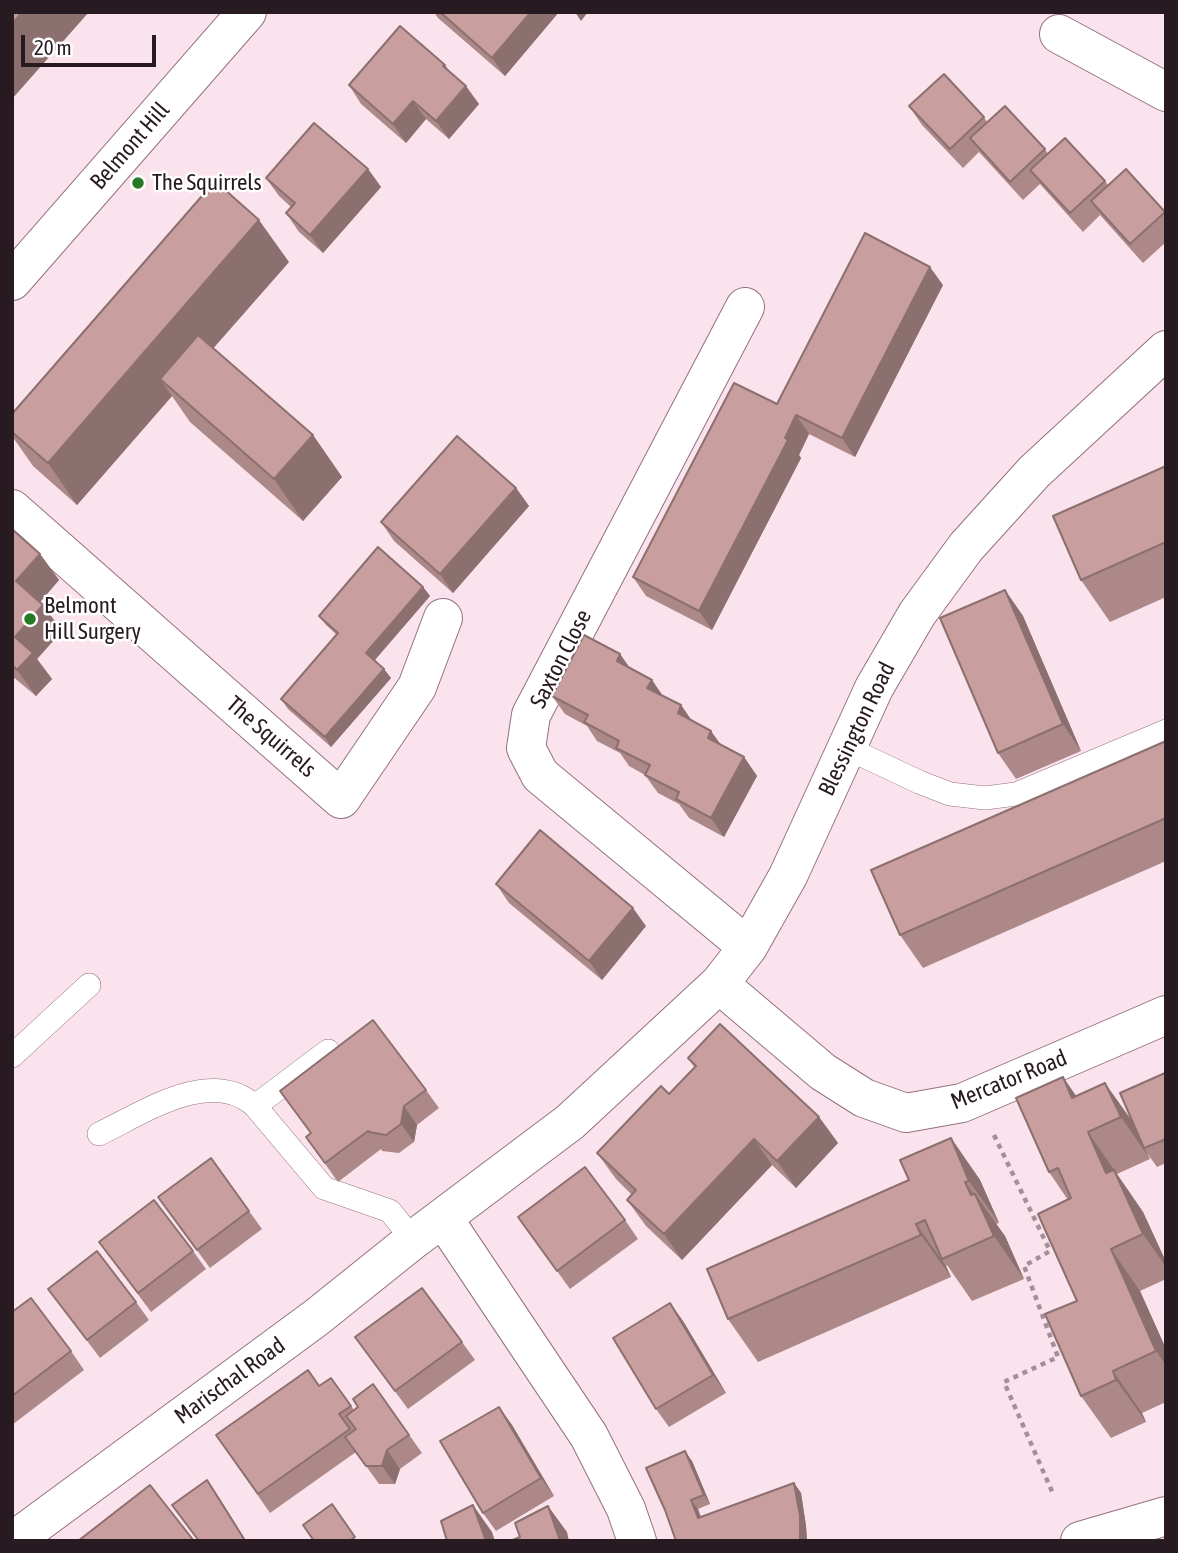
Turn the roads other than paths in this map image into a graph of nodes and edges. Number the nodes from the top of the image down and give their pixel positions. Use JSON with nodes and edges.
{"nodes":[{"id":1,"x":247,"y":12,"type":"edge"},
{"id":2,"x":1059,"y":34,"type":"dead end"},
{"id":3,"x":1166,"y":92,"type":"edge"},
{"id":4,"x":17,"y":267,"type":"edge"},
{"id":5,"x":745,"y":307,"type":"dead end"},
{"id":6,"x":1166,"y":350,"type":"edge"},
{"id":7,"x":12,"y":509,"type":"edge"},
{"id":8,"x":443,"y":618,"type":"dead end"},
{"id":9,"x":1166,"y":731,"type":"edge"},
{"id":10,"x":846,"y":748,"type":"junction"},
{"id":11,"x":748,"y":947,"type":"junction"},
{"id":12,"x":719,"y":984,"type":"junction"},
{"id":13,"x":89,"y":985,"type":"dead end"},
{"id":14,"x":1166,"y":1014,"type":"edge"},
{"id":15,"x":328,"y":1051,"type":"edge"},
{"id":16,"x":12,"y":1056,"type":"edge"},
{"id":17,"x":255,"y":1106,"type":"junction"},
{"id":18,"x":570,"y":1122,"type":"joint"},
{"id":19,"x":99,"y":1134,"type":"dead end"},
{"id":20,"x":443,"y":1217,"type":"junction"},
{"id":21,"x":413,"y":1240,"type":"junction"},
{"id":22,"x":1166,"y":1516,"type":"edge"},
{"id":23,"x":13,"y":1541,"type":"edge"},
{"id":24,"x":637,"y":1541,"type":"edge"},
{"id":25,"x":1080,"y":1541,"type":"edge"}],
"edges":[{"from":1,"to":4,"type":"main road","name":"Belmont Hill"},
{"from":2,"to":3,"type":"main road"},
{"from":5,"to":11,"type":"main road","name":"Saxton Close"},
{"from":6,"to":10,"type":"main road","name":"Blessington Road"},
{"from":7,"to":8,"type":"main road","name":"The Squirrels"},
{"from":9,"to":10,"type":"lane"},
{"from":10,"to":11,"type":"main road","name":"Blessington Road"},
{"from":11,"to":12,"type":"main road","name":"Blessington Road"},
{"from":12,"to":14,"type":"main road","name":"Mercator Road"},
{"from":12,"to":18,"type":"main road","name":"Blessington Road"},
{"from":13,"to":16,"type":"lane"},
{"from":15,"to":17,"type":"lane"},
{"from":17,"to":19,"type":"lane"},
{"from":17,"to":21,"type":"lane"},
{"from":18,"to":20,"type":"main road","name":"Marischal Road"},
{"from":20,"to":21,"type":"main road","name":"Marischal Road"},
{"from":20,"to":24,"type":"main road"},
{"from":21,"to":23,"type":"main road","name":"Marischal Road"},
{"from":22,"to":25,"type":"main road"}]}
